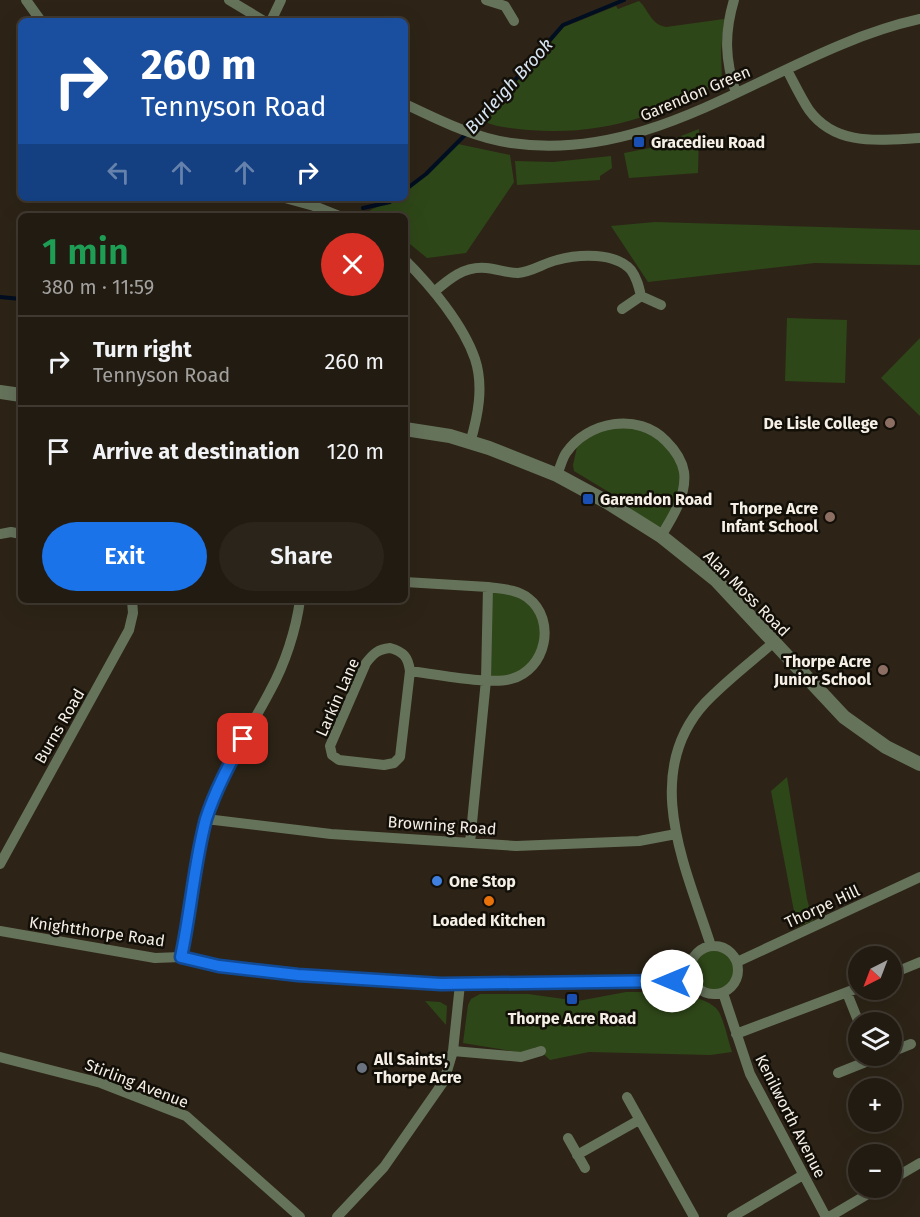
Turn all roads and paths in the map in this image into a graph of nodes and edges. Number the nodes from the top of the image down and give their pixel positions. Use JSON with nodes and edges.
{"nodes":[{"id":1,"x":26,"y":0,"type":"edge"},
{"id":2,"x":229,"y":0,"type":"edge"},
{"id":3,"x":282,"y":0,"type":"edge"},
{"id":4,"x":486,"y":0,"type":"edge"},
{"id":5,"x":734,"y":0,"type":"edge"},
{"id":6,"x":508,"y":3,"type":"edge"},
{"id":7,"x":38,"y":18,"type":"edge"},
{"id":8,"x":259,"y":18,"type":"edge"},
{"id":9,"x":272,"y":18,"type":"edge"},
{"id":10,"x":920,"y":20,"type":"edge"},
{"id":11,"x":514,"y":21,"type":"dead end"},
{"id":12,"x":787,"y":70,"type":"junction"},
{"id":13,"x":736,"y":93,"type":"junction"},
{"id":14,"x":408,"y":105,"type":"edge"},
{"id":15,"x":920,"y":138,"type":"edge"},
{"id":16,"x":316,"y":202,"type":"edge"},
{"id":17,"x":334,"y":213,"type":"edge"},
{"id":18,"x":408,"y":263,"type":"edge"},
{"id":19,"x":434,"y":292,"type":"junction"},
{"id":20,"x":641,"y":296,"type":"junction"},
{"id":21,"x":661,"y":305,"type":"dead end"},
{"id":22,"x":622,"y":309,"type":"dead end"},
{"id":23,"x":0,"y":392,"type":"edge"},
{"id":24,"x":18,"y":395,"type":"edge"},
{"id":25,"x":408,"y":429,"type":"edge"},
{"id":26,"x":470,"y":442,"type":"junction"},
{"id":27,"x":557,"y":475,"type":"junction"},
{"id":28,"x":18,"y":533,"type":"edge"},
{"id":29,"x":0,"y":534,"type":"edge"},
{"id":30,"x":661,"y":536,"type":"junction"},
{"id":31,"x":408,"y":582,"type":"edge"},
{"id":32,"x":488,"y":586,"type":"junction"},
{"id":33,"x":132,"y":603,"type":"edge"},
{"id":34,"x":299,"y":603,"type":"edge"},
{"id":35,"x":774,"y":642,"type":"junction"},
{"id":36,"x":410,"y":671,"type":"junction"},
{"id":37,"x":486,"y":680,"type":"junction"},
{"id":38,"x":920,"y":764,"type":"edge"},
{"id":39,"x":206,"y":819,"type":"junction"},
{"id":40,"x":676,"y":834,"type":"junction"},
{"id":41,"x":470,"y":843,"type":"junction"},
{"id":42,"x":0,"y":864,"type":"edge"},
{"id":43,"x":920,"y":877,"type":"edge"},
{"id":44,"x":0,"y":931,"type":"edge"},
{"id":45,"x":711,"y":946,"type":"junction"},
{"id":46,"x":181,"y":957,"type":"junction"},
{"id":47,"x":737,"y":962,"type":"junction"},
{"id":48,"x":920,"y":962,"type":"edge"},
{"id":49,"x":902,"y":969,"type":"edge"},
{"id":50,"x":692,"y":981,"type":"junction"},
{"id":51,"x":460,"y":984,"type":"junction"},
{"id":52,"x":723,"y":993,"type":"junction"},
{"id":53,"x":846,"y":993,"type":"joint"},
{"id":54,"x":854,"y":1012,"type":"edge"},
{"id":55,"x":736,"y":1034,"type":"junction"},
{"id":56,"x":911,"y":1044,"type":"dead end"},
{"id":57,"x":902,"y":1048,"type":"edge"},
{"id":58,"x":453,"y":1051,"type":"junction"},
{"id":59,"x":542,"y":1051,"type":"dead end"},
{"id":60,"x":0,"y":1057,"type":"edge"},
{"id":61,"x":853,"y":1066,"type":"edge"},
{"id":62,"x":838,"y":1072,"type":"dead end"},
{"id":63,"x":627,"y":1097,"type":"dead end"},
{"id":64,"x":639,"y":1120,"type":"junction"},
{"id":65,"x":568,"y":1138,"type":"dead end"},
{"id":66,"x":577,"y":1155,"type":"junction"},
{"id":67,"x":920,"y":1163,"type":"edge"},
{"id":68,"x":585,"y":1168,"type":"dead end"},
{"id":69,"x":902,"y":1174,"type":"edge"},
{"id":70,"x":803,"y":1175,"type":"junction"},
{"id":71,"x":860,"y":1198,"type":"edge"},
{"id":72,"x":300,"y":1217,"type":"edge"},
{"id":73,"x":337,"y":1217,"type":"edge"},
{"id":74,"x":694,"y":1217,"type":"edge"},
{"id":75,"x":732,"y":1217,"type":"edge"},
{"id":76,"x":827,"y":1217,"type":"edge"}],
"edges":[{"from":1,"to":7,"type":"street"},
{"from":2,"to":8,"type":"street"},
{"from":3,"to":9,"type":"street"},
{"from":4,"to":6,"type":"street"},
{"from":5,"to":13,"type":"street"},
{"from":6,"to":11,"type":"street"},
{"from":10,"to":12,"type":"street","name":"Garendon Green"},
{"from":12,"to":13,"type":"street","name":"Garendon Green"},
{"from":12,"to":15,"type":"street"},
{"from":13,"to":14,"type":"street","name":"Garendon Green"},
{"from":16,"to":17,"type":"street"},
{"from":18,"to":19,"type":"street"},
{"from":19,"to":20,"type":"street"},
{"from":19,"to":26,"type":"street"},
{"from":20,"to":21,"type":"street"},
{"from":20,"to":22,"type":"street"},
{"from":23,"to":24,"type":"street"},
{"from":25,"to":26,"type":"street","name":"Alan Moss Road"},
{"from":26,"to":27,"type":"street","name":"Alan Moss Road"},
{"from":27,"to":30,"type":"street","name":"Alan Moss Road"},
{"from":27,"to":30,"type":"street"},
{"from":28,"to":29,"type":"street"},
{"from":30,"to":35,"type":"street","name":"Alan Moss Road"},
{"from":31,"to":32,"type":"street"},
{"from":32,"to":37,"type":"street"},
{"from":32,"to":37,"type":"street"},
{"from":33,"to":42,"type":"street","name":"Burns Road"},
{"from":34,"to":39,"type":"street"},
{"from":35,"to":38,"type":"street","name":"Alan Moss Road"},
{"from":35,"to":40,"type":"street"},
{"from":36,"to":36,"type":"street","name":"Larkin Lane"},
{"from":36,"to":37,"type":"street"},
{"from":37,"to":41,"type":"street"},
{"from":39,"to":41,"type":"street","name":"Browning Road"},
{"from":39,"to":46,"type":"street"},
{"from":40,"to":41,"type":"street","name":"Browning Road"},
{"from":40,"to":45,"type":"street"},
{"from":43,"to":47,"type":"street","name":"Thorpe Hill"},
{"from":44,"to":46,"type":"street","name":"Knightthorpe Road"},
{"from":45,"to":47,"type":"street"},
{"from":45,"to":50,"type":"street"},
{"from":46,"to":51,"type":"street","name":"Knightthorpe Road"},
{"from":47,"to":52,"type":"street"},
{"from":48,"to":49,"type":"street"},
{"from":50,"to":51,"type":"street","name":"Knightthorpe Road"},
{"from":50,"to":52,"type":"street"},
{"from":51,"to":58,"type":"street"},
{"from":52,"to":55,"type":"street","name":"Kenilworth Avenue"},
{"from":53,"to":54,"type":"street"},
{"from":53,"to":55,"type":"street"},
{"from":55,"to":70,"type":"street","name":"Kenilworth Avenue"},
{"from":56,"to":57,"type":"street"},
{"from":58,"to":59,"type":"street"},
{"from":58,"to":73,"type":"street"},
{"from":60,"to":72,"type":"street","name":"Stirling Avenue"},
{"from":61,"to":62,"type":"street"},
{"from":63,"to":64,"type":"street"},
{"from":64,"to":66,"type":"street"},
{"from":64,"to":74,"type":"street"},
{"from":65,"to":66,"type":"street"},
{"from":66,"to":68,"type":"street"},
{"from":67,"to":69,"type":"street"},
{"from":70,"to":75,"type":"street"},
{"from":70,"to":76,"type":"street","name":"Kenilworth Avenue"},
{"from":71,"to":76,"type":"street"}]}
